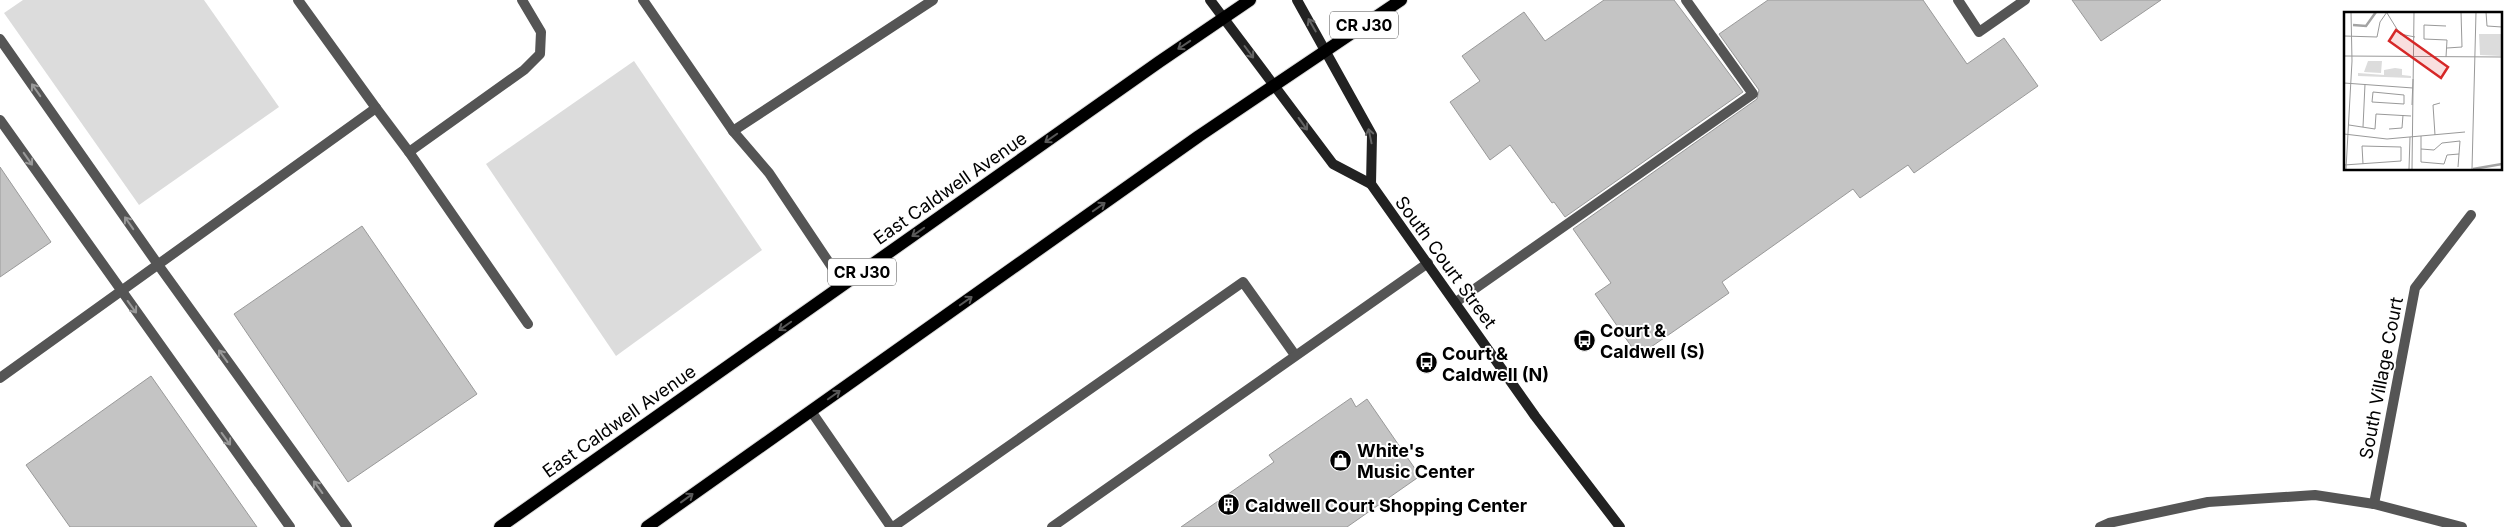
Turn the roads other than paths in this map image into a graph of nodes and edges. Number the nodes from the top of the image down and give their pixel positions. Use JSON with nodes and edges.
{"nodes":[{"id":1,"x":298,"y":0,"type":"edge"},
{"id":2,"x":522,"y":0,"type":"edge"},
{"id":3,"x":643,"y":0,"type":"edge"},
{"id":4,"x":933,"y":0,"type":"edge"},
{"id":5,"x":1210,"y":0,"type":"edge"},
{"id":6,"x":1250,"y":0,"type":"edge"},
{"id":7,"x":1297,"y":0,"type":"edge"},
{"id":8,"x":1401,"y":0,"type":"edge"},
{"id":9,"x":1686,"y":0,"type":"edge"},
{"id":10,"x":1958,"y":0,"type":"edge"},
{"id":11,"x":2025,"y":0,"type":"edge"},
{"id":12,"x":1224,"y":18,"type":"junction"},
{"id":13,"x":0,"y":39,"type":"edge"},
{"id":14,"x":1326,"y":50,"type":"junction"},
{"id":15,"x":1274,"y":85,"type":"junction"},
{"id":16,"x":376,"y":108,"type":"junction"},
{"id":17,"x":0,"y":120,"type":"edge"},
{"id":18,"x":733,"y":131,"type":"junction"},
{"id":19,"x":409,"y":152,"type":"junction"},
{"id":20,"x":1371,"y":184,"type":"junction"},
{"id":21,"x":2471,"y":215,"type":"dead end"},
{"id":22,"x":1428,"y":263,"type":"junction"},
{"id":23,"x":159,"y":266,"type":"junction"},
{"id":24,"x":844,"y":284,"type":"junction"},
{"id":25,"x":120,"y":291,"type":"junction"},
{"id":26,"x":1456,"y":302,"type":"junction"},
{"id":27,"x":528,"y":324,"type":"dead end"},
{"id":28,"x":1295,"y":355,"type":"junction"},
{"id":29,"x":0,"y":378,"type":"edge"},
{"id":30,"x":811,"y":411,"type":"junction"},
{"id":31,"x":2374,"y":504,"type":"junction"},
{"id":32,"x":290,"y":527,"type":"edge"},
{"id":33,"x":347,"y":527,"type":"edge"},
{"id":34,"x":500,"y":527,"type":"edge"},
{"id":35,"x":647,"y":527,"type":"edge"},
{"id":36,"x":892,"y":527,"type":"edge"},
{"id":37,"x":1052,"y":527,"type":"edge"},
{"id":38,"x":1620,"y":527,"type":"edge"},
{"id":39,"x":2100,"y":527,"type":"edge"},
{"id":40,"x":2462,"y":527,"type":"edge"}],
"edges":[{"from":1,"to":16,"type":"street"},
{"from":2,"to":19,"type":"street"},
{"from":3,"to":18,"type":"street"},
{"from":4,"to":18,"type":"street"},
{"from":5,"to":12,"type":"street","name":"South Court Street"},
{"from":6,"to":12,"type":"main road","name":"East Caldwell Avenue","number":"CR J30"},
{"from":14,"to":7,"type":"street","one_way":true},
{"from":8,"to":14,"type":"main road","number":"CR J30"},
{"from":9,"to":26,"type":"street"},
{"from":10,"to":11,"type":"street"},
{"from":12,"to":15,"type":"street","name":"South Court Street","one_way":true},
{"from":12,"to":24,"type":"main road","name":"East Caldwell Avenue","number":"CR J30","one_way":true},
{"from":23,"to":13,"type":"street","one_way":true},
{"from":14,"to":15,"type":"main road","number":"CR J30"},
{"from":20,"to":14,"type":"street","one_way":true},
{"from":15,"to":20,"type":"street","name":"South Court Street","one_way":true},
{"from":30,"to":15,"type":"main road","number":"CR J30","one_way":true},
{"from":16,"to":19,"type":"street"},
{"from":16,"to":23,"type":"street"},
{"from":17,"to":25,"type":"street","one_way":true},
{"from":18,"to":24,"type":"street"},
{"from":19,"to":27,"type":"street"},
{"from":20,"to":22,"type":"street","name":"South Court Street"},
{"from":21,"to":31,"type":"street","name":"South Village Court"},
{"from":22,"to":26,"type":"street","name":"South Court Street"},
{"from":22,"to":28,"type":"street"},
{"from":23,"to":25,"type":"street"},
{"from":33,"to":23,"type":"street","one_way":true},
{"from":24,"to":34,"type":"main road","name":"East Caldwell Avenue","number":"CR J30","one_way":true},
{"from":25,"to":29,"type":"street"},
{"from":25,"to":32,"type":"street","one_way":true},
{"from":26,"to":38,"type":"street","name":"South Court Street"},
{"from":28,"to":36,"type":"street"},
{"from":28,"to":37,"type":"street"},
{"from":35,"to":30,"type":"main road","number":"CR J30","one_way":true},
{"from":30,"to":36,"type":"street"},
{"from":31,"to":39,"type":"street"},
{"from":31,"to":40,"type":"street"}]}
